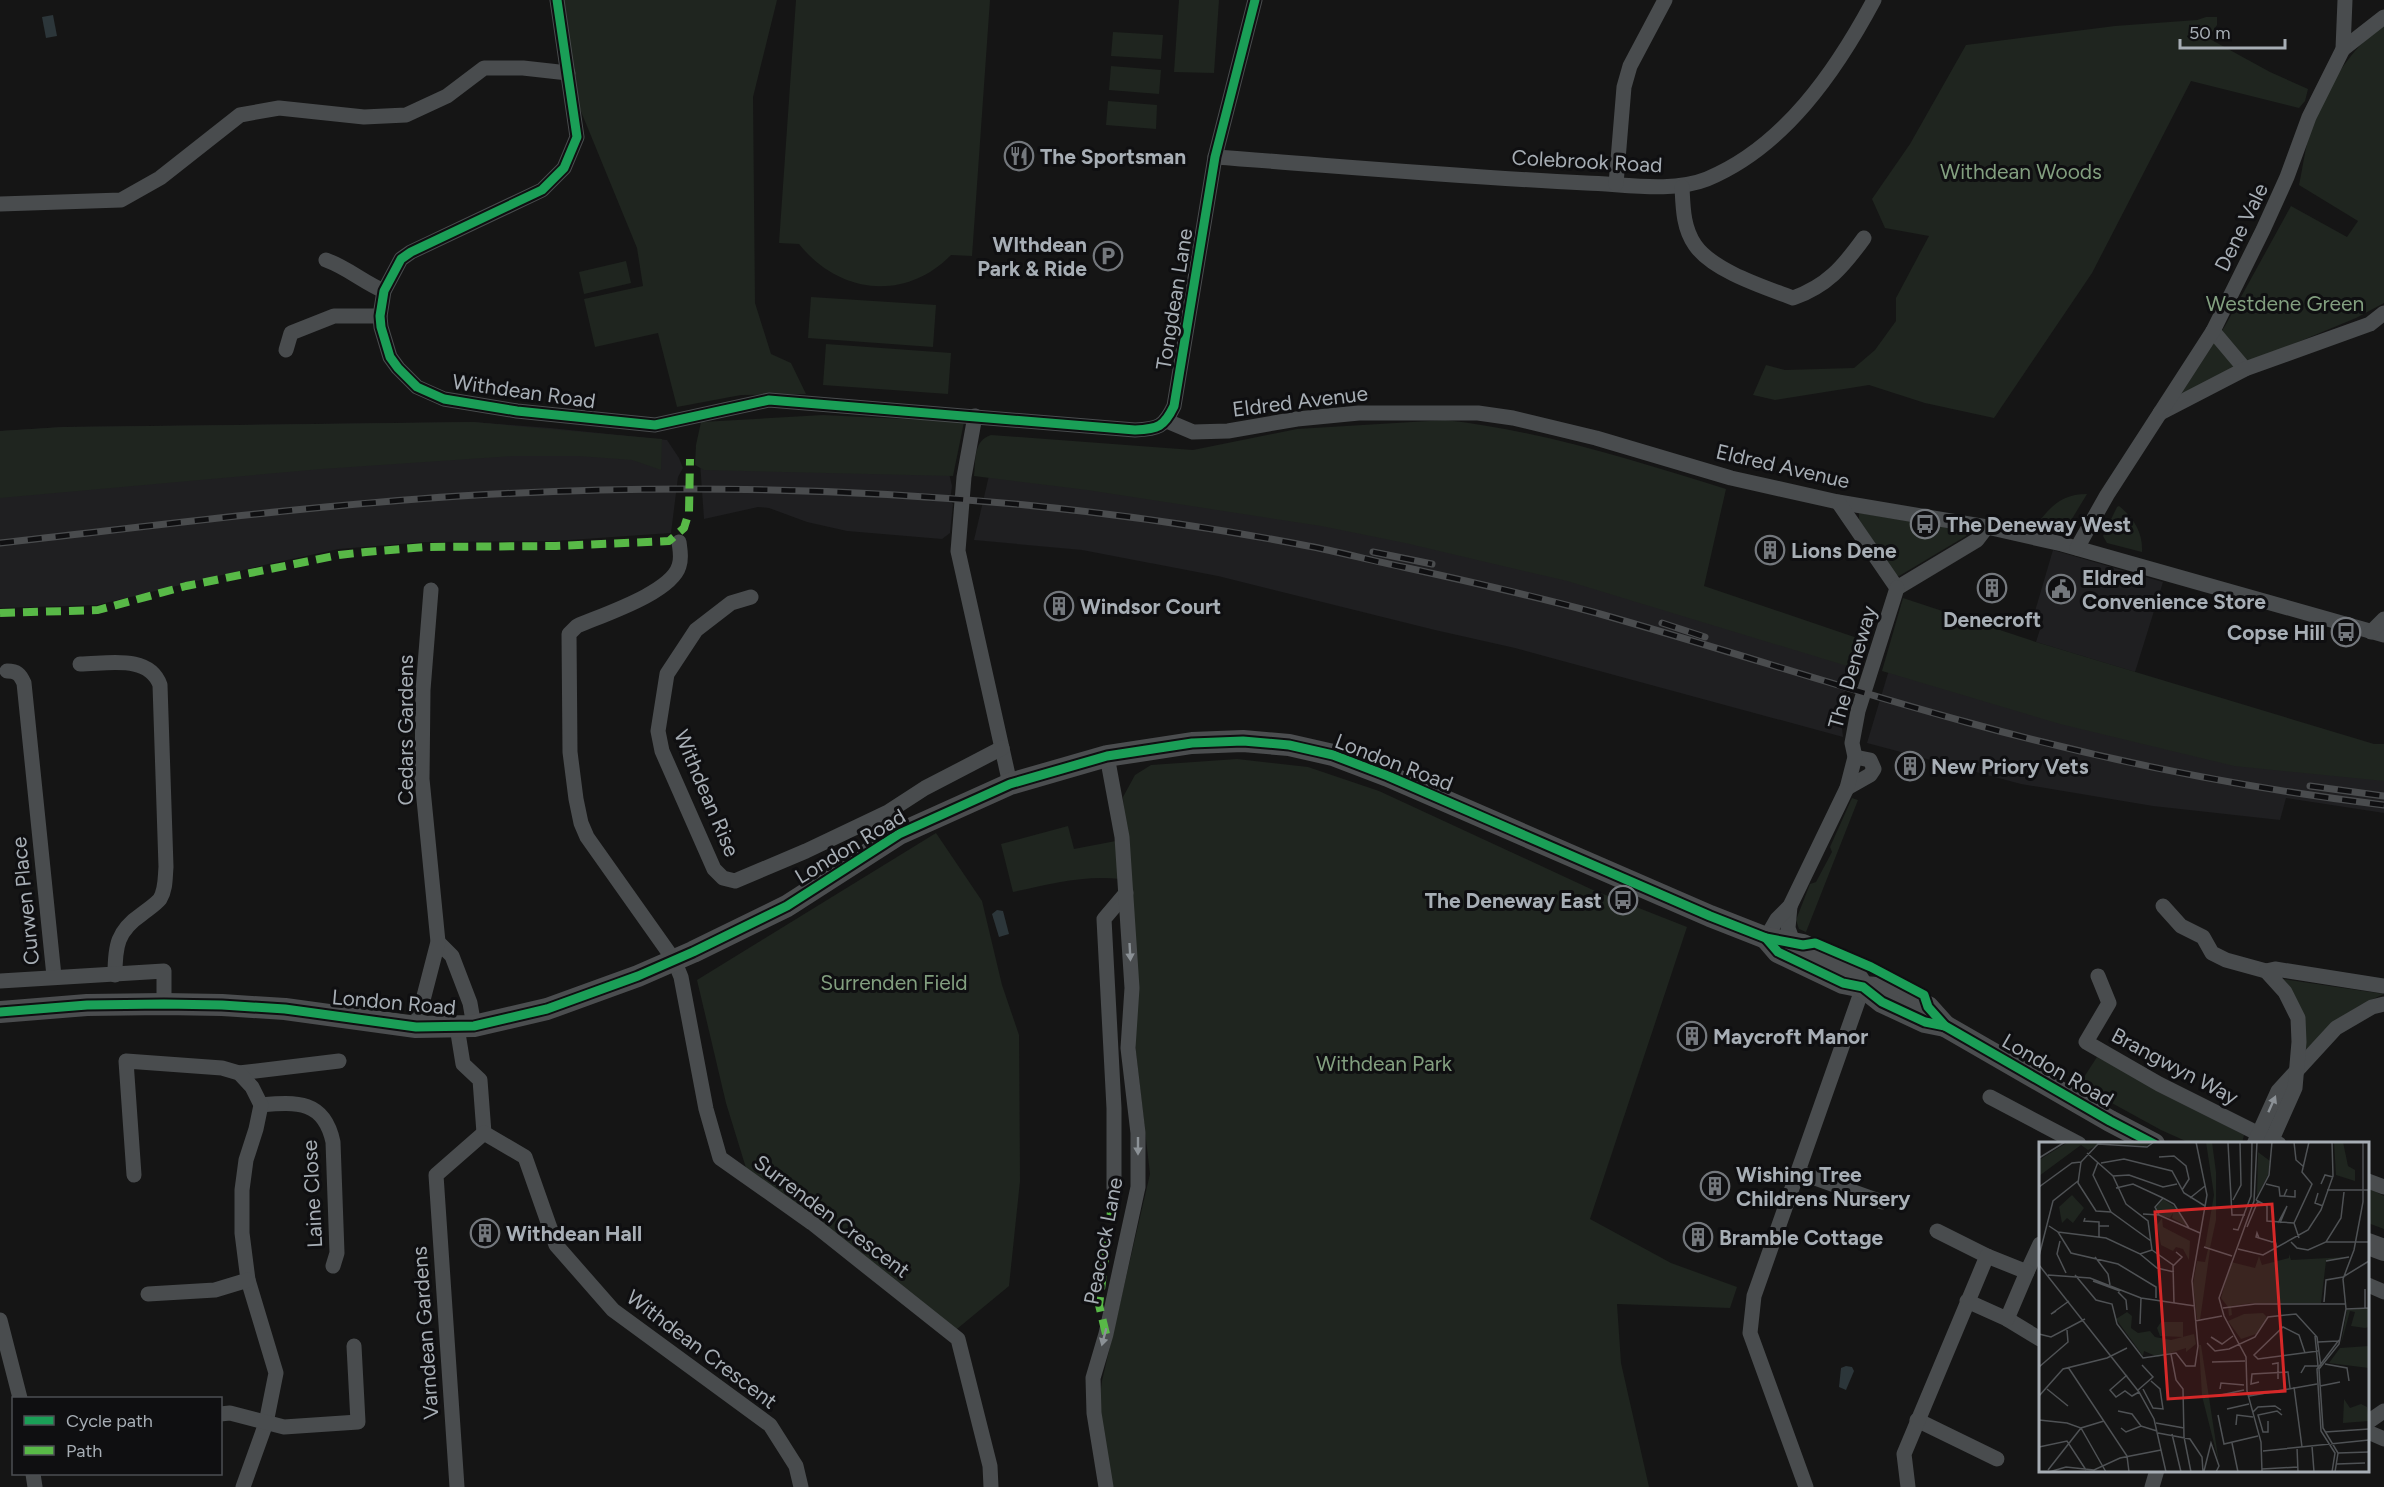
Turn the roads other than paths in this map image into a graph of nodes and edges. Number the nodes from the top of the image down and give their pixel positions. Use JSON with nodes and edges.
{"nodes":[{"id":1,"x":557,"y":0,"type":"edge"},
{"id":2,"x":1256,"y":0,"type":"edge"},
{"id":3,"x":1665,"y":0,"type":"edge"},
{"id":4,"x":1874,"y":0,"type":"edge"},
{"id":5,"x":2346,"y":0,"type":"edge"},
{"id":6,"x":2384,"y":16,"type":"edge"},
{"id":7,"x":2343,"y":49,"type":"junction"},
{"id":8,"x":568,"y":73,"type":"junction"},
{"id":9,"x":1215,"y":157,"type":"junction"},
{"id":10,"x":1616,"y":184,"type":"junction"},
{"id":11,"x":1682,"y":187,"type":"junction"},
{"id":12,"x":0,"y":204,"type":"edge"},
{"id":13,"x":1864,"y":238,"type":"dead end"},
{"id":14,"x":326,"y":260,"type":"dead end"},
{"id":15,"x":384,"y":291,"type":"junction"},
{"id":16,"x":2384,"y":313,"type":"edge"},
{"id":17,"x":380,"y":316,"type":"junction"},
{"id":18,"x":2213,"y":331,"type":"junction"},
{"id":19,"x":286,"y":350,"type":"dead end"},
{"id":20,"x":2245,"y":369,"type":"junction"},
{"id":21,"x":2157,"y":415,"type":"junction"},
{"id":22,"x":979,"y":417,"type":"junction"},
{"id":23,"x":1167,"y":422,"type":"junction"},
{"id":24,"x":1838,"y":502,"type":"junction"},
{"id":25,"x":1987,"y":527,"type":"junction"},
{"id":26,"x":679,"y":543,"type":"dead end"},
{"id":27,"x":2077,"y":548,"type":"junction"},
{"id":28,"x":1897,"y":588,"type":"junction"},
{"id":29,"x":431,"y":590,"type":"dead end"},
{"id":30,"x":751,"y":597,"type":"dead end"},
{"id":31,"x":2384,"y":619,"type":"edge"},
{"id":32,"x":2377,"y":634,"type":"edge"},
{"id":33,"x":80,"y":664,"type":"dead end"},
{"id":34,"x":7,"y":671,"type":"dead end"},
{"id":35,"x":1002,"y":748,"type":"junction"},
{"id":36,"x":1107,"y":756,"type":"junction"},
{"id":37,"x":1855,"y":757,"type":"junction"},
{"id":38,"x":1010,"y":784,"type":"junction"},
{"id":39,"x":1847,"y":788,"type":"junction"},
{"id":40,"x":1126,"y":893,"type":"junction"},
{"id":41,"x":1790,"y":906,"type":"junction"},
{"id":42,"x":2163,"y":906,"type":"dead end"},
{"id":43,"x":1766,"y":938,"type":"junction"},
{"id":44,"x":438,"y":942,"type":"junction"},
{"id":45,"x":1793,"y":942,"type":"junction"},
{"id":46,"x":674,"y":960,"type":"junction"},
{"id":47,"x":2266,"y":971,"type":"junction"},
{"id":48,"x":115,"y":975,"type":"junction"},
{"id":49,"x":54,"y":976,"type":"junction"},
{"id":50,"x":2098,"y":976,"type":"dead end"},
{"id":51,"x":0,"y":981,"type":"edge"},
{"id":52,"x":2384,"y":986,"type":"edge"},
{"id":53,"x":1863,"y":987,"type":"junction"},
{"id":54,"x":164,"y":1004,"type":"junction"},
{"id":55,"x":2384,"y":1004,"type":"edge"},
{"id":56,"x":0,"y":1012,"type":"edge"},
{"id":57,"x":416,"y":1027,"type":"junction"},
{"id":58,"x":466,"y":1027,"type":"junction"},
{"id":59,"x":339,"y":1061,"type":"dead end"},
{"id":60,"x":2297,"y":1070,"type":"junction"},
{"id":61,"x":239,"y":1073,"type":"junction"},
{"id":62,"x":1990,"y":1097,"type":"dead end"},
{"id":63,"x":261,"y":1105,"type":"junction"},
{"id":64,"x":484,"y":1133,"type":"junction"},
{"id":65,"x":2267,"y":1141,"type":"edge"},
{"id":66,"x":2077,"y":1142,"type":"edge"},
{"id":67,"x":2149,"y":1142,"type":"edge"},
{"id":68,"x":1798,"y":1172,"type":"junction"},
{"id":69,"x":134,"y":1175,"type":"dead end"},
{"id":70,"x":2369,"y":1182,"type":"edge"},
{"id":71,"x":2384,"y":1187,"type":"edge"},
{"id":72,"x":1114,"y":1188,"type":"dead end"},
{"id":73,"x":1882,"y":1202,"type":"dead end"},
{"id":74,"x":1937,"y":1232,"type":"dead end"},
{"id":75,"x":2369,"y":1245,"type":"edge"},
{"id":76,"x":2039,"y":1246,"type":"edge"},
{"id":77,"x":2384,"y":1250,"type":"edge"},
{"id":78,"x":1987,"y":1256,"type":"junction"},
{"id":79,"x":333,"y":1266,"type":"dead end"},
{"id":80,"x":2027,"y":1272,"type":"junction"},
{"id":81,"x":248,"y":1280,"type":"junction"},
{"id":82,"x":2369,"y":1286,"type":"edge"},
{"id":83,"x":2384,"y":1292,"type":"edge"},
{"id":84,"x":148,"y":1294,"type":"dead end"},
{"id":85,"x":1967,"y":1301,"type":"junction"},
{"id":86,"x":2007,"y":1319,"type":"junction"},
{"id":87,"x":0,"y":1320,"type":"edge"},
{"id":88,"x":2039,"y":1338,"type":"edge"},
{"id":89,"x":354,"y":1347,"type":"dead end"},
{"id":90,"x":20,"y":1397,"type":"edge"},
{"id":91,"x":2384,"y":1412,"type":"edge"},
{"id":92,"x":222,"y":1414,"type":"edge"},
{"id":93,"x":1917,"y":1420,"type":"junction"},
{"id":94,"x":2369,"y":1421,"type":"edge"},
{"id":95,"x":266,"y":1423,"type":"junction"},
{"id":96,"x":2369,"y":1433,"type":"edge"},
{"id":97,"x":2384,"y":1439,"type":"edge"},
{"id":98,"x":1997,"y":1459,"type":"dead end"},
{"id":99,"x":2156,"y":1472,"type":"edge"},
{"id":100,"x":243,"y":1487,"type":"edge"},
{"id":101,"x":457,"y":1487,"type":"edge"},
{"id":102,"x":801,"y":1487,"type":"edge"},
{"id":103,"x":991,"y":1487,"type":"edge"},
{"id":104,"x":1106,"y":1487,"type":"edge"},
{"id":105,"x":1806,"y":1487,"type":"edge"},
{"id":106,"x":1908,"y":1487,"type":"edge"},
{"id":107,"x":2151,"y":1487,"type":"edge"}],
"edges":[{"from":1,"to":8,"type":"street","name":"Withdean Road"},
{"from":2,"to":9,"type":"street","name":"Tongdean Lane"},
{"from":3,"to":10,"type":"street"},
{"from":4,"to":11,"type":"street","name":"Colebrook Road"},
{"from":5,"to":7,"type":"street","name":"Dene Vale"},
{"from":6,"to":7,"type":"street"},
{"from":7,"to":18,"type":"street","name":"Dene Vale"},
{"from":8,"to":12,"type":"street"},
{"from":8,"to":15,"type":"street","name":"Withdean Road"},
{"from":9,"to":10,"type":"street","name":"Colebrook Road"},
{"from":9,"to":23,"type":"street","name":"Tongdean Lane"},
{"from":10,"to":11,"type":"street","name":"Colebrook Road"},
{"from":11,"to":13,"type":"street"},
{"from":14,"to":15,"type":"street"},
{"from":15,"to":17,"type":"street","name":"Withdean Road"},
{"from":16,"to":20,"type":"street"},
{"from":17,"to":19,"type":"street"},
{"from":17,"to":22,"type":"street","name":"Withdean Road"},
{"from":18,"to":20,"type":"street"},
{"from":18,"to":21,"type":"street","name":"Dene Vale"},
{"from":20,"to":21,"type":"street"},
{"from":21,"to":27,"type":"street","name":"Dene Vale"},
{"from":22,"to":23,"type":"street"},
{"from":22,"to":35,"type":"street"},
{"from":23,"to":24,"type":"street","name":"Eldred Avenue"},
{"from":24,"to":25,"type":"street","name":"Eldred Avenue"},
{"from":24,"to":28,"type":"street","name":"The Deneway"},
{"from":25,"to":27,"type":"street","name":"Eldred Avenue"},
{"from":25,"to":28,"type":"street","name":"The Deneway"},
{"from":26,"to":46,"type":"street","name":"Surrenden Crescent"},
{"from":27,"to":32,"type":"street","name":"Eldred Avenue"},
{"from":28,"to":37,"type":"street","name":"The Deneway"},
{"from":29,"to":44,"type":"street","name":"Cedars Gardens"},
{"from":30,"to":35,"type":"street","name":"Withdean Rise"},
{"from":31,"to":32,"type":"street"},
{"from":33,"to":48,"type":"street"},
{"from":34,"to":49,"type":"street","name":"Curwen Place"},
{"from":35,"to":38,"type":"street"},
{"from":36,"to":38,"type":"highway","name":"London Road"},
{"from":36,"to":40,"type":"street","name":"Peacock Lane"},
{"from":36,"to":43,"type":"highway","name":"London Road"},
{"from":37,"to":39,"type":"street","name":"The Deneway"},
{"from":37,"to":39,"type":"street","name":"The Deneway"},
{"from":38,"to":46,"type":"highway","name":"London Road"},
{"from":39,"to":41,"type":"street","name":"The Deneway"},
{"from":40,"to":72,"type":"street","name":"Peacock Lane"},
{"from":40,"to":104,"type":"street","name":"Peacock Lane","one_way":true},
{"from":41,"to":43,"type":"street","name":"The Deneway"},
{"from":41,"to":45,"type":"street","name":"The Deneway"},
{"from":42,"to":47,"type":"street"},
{"from":43,"to":45,"type":"highway","name":"London Road"},
{"from":43,"to":53,"type":"highway","name":"London Road"},
{"from":44,"to":57,"type":"street","name":"Cedars Gardens"},
{"from":44,"to":58,"type":"street"},
{"from":45,"to":53,"type":"highway","name":"London Road"},
{"from":46,"to":58,"type":"highway","name":"London Road"},
{"from":46,"to":103,"type":"street","name":"Surrenden Crescent"},
{"from":47,"to":52,"type":"street"},
{"from":47,"to":60,"type":"street"},
{"from":48,"to":49,"type":"street"},
{"from":48,"to":54,"type":"street"},
{"from":49,"to":51,"type":"street","name":"Curwen Place"},
{"from":50,"to":65,"type":"street","name":"Brangwyn Way"},
{"from":53,"to":67,"type":"highway","name":"London Road"},
{"from":53,"to":68,"type":"street"},
{"from":54,"to":56,"type":"highway","name":"London Road"},
{"from":54,"to":57,"type":"highway","name":"London Road"},
{"from":55,"to":60,"type":"street"},
{"from":57,"to":58,"type":"highway","name":"London Road"},
{"from":58,"to":64,"type":"street"},
{"from":59,"to":61,"type":"street"},
{"from":60,"to":65,"type":"street"},
{"from":61,"to":63,"type":"street"},
{"from":61,"to":69,"type":"street"},
{"from":62,"to":66,"type":"street"},
{"from":63,"to":79,"type":"street","name":"Laine Close"},
{"from":63,"to":81,"type":"street"},
{"from":64,"to":101,"type":"street","name":"Varndean Gardens"},
{"from":64,"to":102,"type":"street","name":"Withdean Crescent"},
{"from":68,"to":73,"type":"street"},
{"from":68,"to":105,"type":"street"},
{"from":70,"to":71,"type":"street"},
{"from":74,"to":78,"type":"street"},
{"from":75,"to":77,"type":"highway"},
{"from":76,"to":80,"type":"street"},
{"from":78,"to":80,"type":"street"},
{"from":78,"to":85,"type":"street"},
{"from":80,"to":86,"type":"street"},
{"from":81,"to":84,"type":"street"},
{"from":81,"to":95,"type":"street"},
{"from":82,"to":83,"type":"street"},
{"from":85,"to":86,"type":"street"},
{"from":85,"to":93,"type":"street"},
{"from":86,"to":88,"type":"street"},
{"from":87,"to":90,"type":"street"},
{"from":89,"to":95,"type":"street"},
{"from":91,"to":94,"type":"street"},
{"from":92,"to":95,"type":"street"},
{"from":93,"to":98,"type":"street"},
{"from":93,"to":106,"type":"street"},
{"from":95,"to":100,"type":"street"},
{"from":96,"to":97,"type":"street"},
{"from":99,"to":107,"type":"street"}]}
